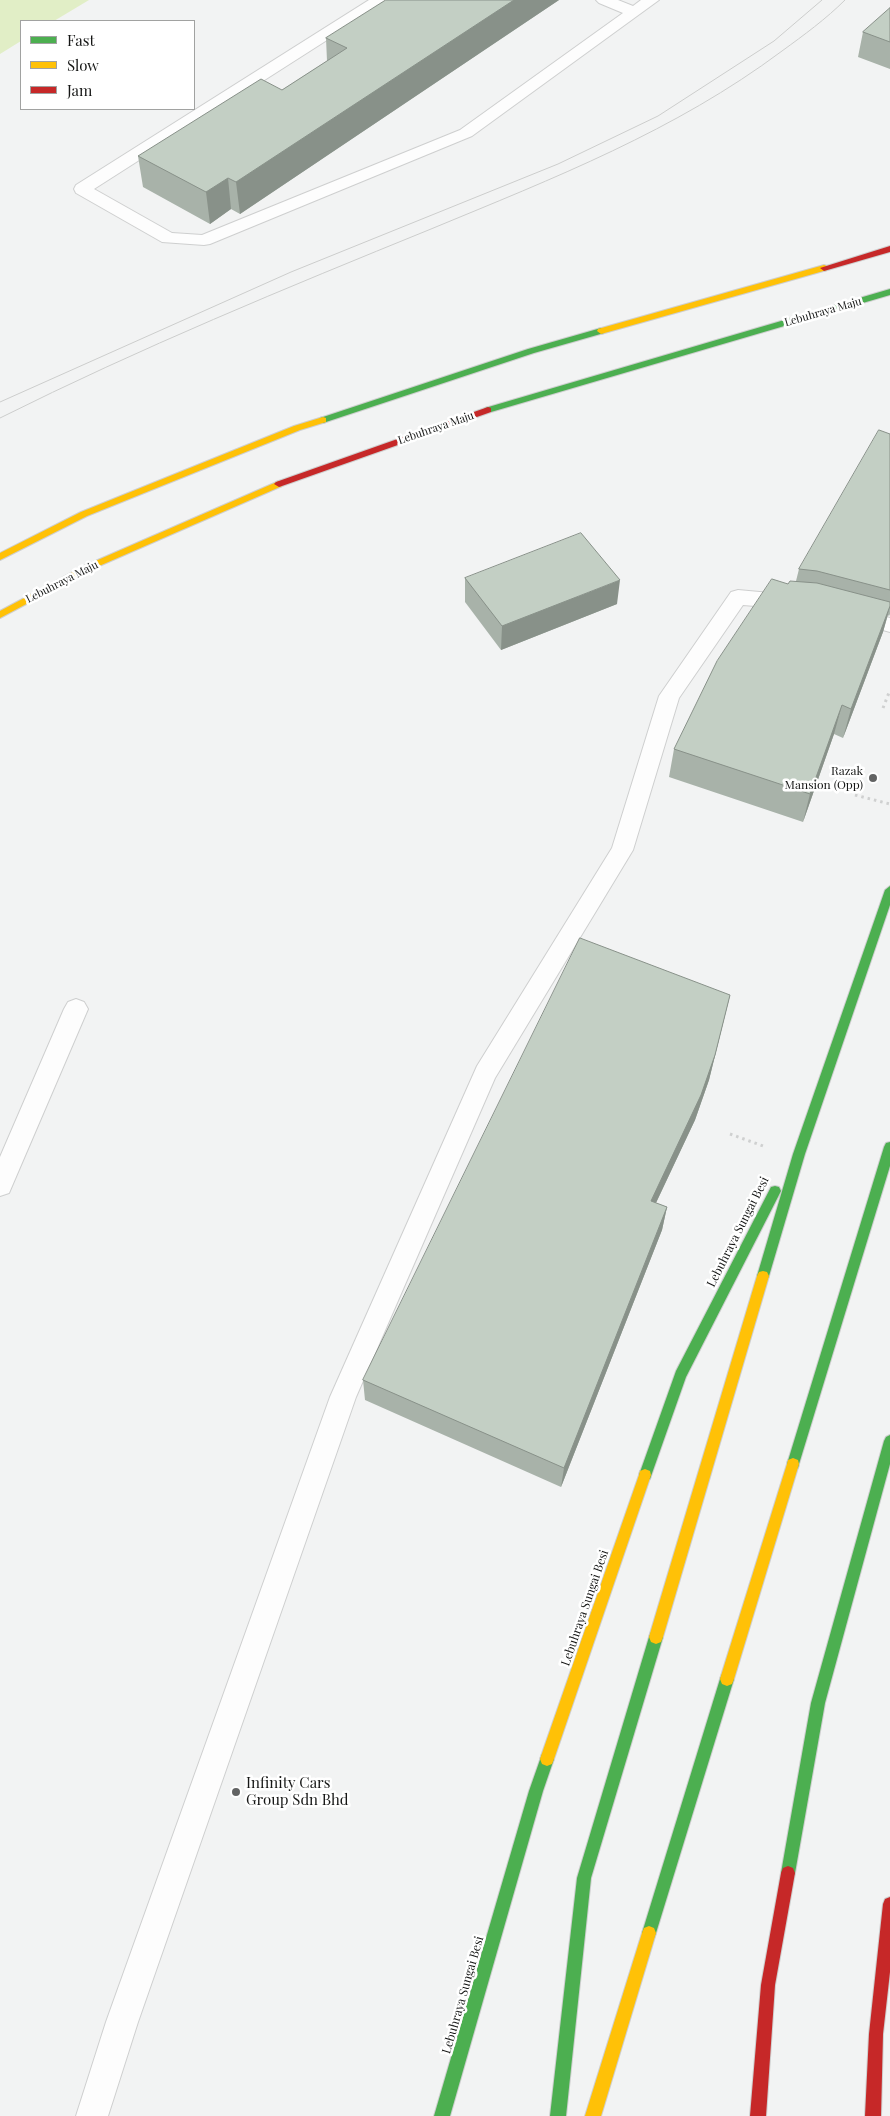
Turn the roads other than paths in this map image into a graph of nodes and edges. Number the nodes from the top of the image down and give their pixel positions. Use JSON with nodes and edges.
{"nodes":[{"id":1,"x":380,"y":0,"type":"edge"},
{"id":2,"x":604,"y":0,"type":"edge"},
{"id":3,"x":651,"y":0,"type":"edge"},
{"id":4,"x":634,"y":12,"type":"junction"},
{"id":5,"x":890,"y":249,"type":"edge"},
{"id":6,"x":890,"y":292,"type":"edge"},
{"id":7,"x":0,"y":557,"type":"edge"},
{"id":8,"x":0,"y":614,"type":"edge"},
{"id":9,"x":890,"y":625,"type":"edge"},
{"id":10,"x":890,"y":890,"type":"edge"},
{"id":11,"x":76,"y":1008,"type":"dead end"},
{"id":12,"x":807,"y":1130,"type":"junction"},
{"id":13,"x":890,"y":1147,"type":"edge"},
{"id":14,"x":0,"y":1185,"type":"edge"},
{"id":15,"x":890,"y":1441,"type":"edge"},
{"id":16,"x":890,"y":1904,"type":"edge"},
{"id":17,"x":92,"y":2116,"type":"edge"},
{"id":18,"x":442,"y":2116,"type":"edge"},
{"id":19,"x":558,"y":2116,"type":"edge"},
{"id":20,"x":593,"y":2116,"type":"edge"},
{"id":21,"x":758,"y":2116,"type":"edge"},
{"id":22,"x":873,"y":2116,"type":"edge"}],
"edges":[{"from":1,"to":4,"type":"lane"},
{"from":2,"to":4,"type":"lane"},
{"from":3,"to":4,"type":"lane"},
{"from":5,"to":7,"type":"highway"},
{"from":6,"to":8,"type":"highway","name":"Lebuhraya Maju"},
{"from":9,"to":17,"type":"lane"},
{"from":10,"to":12,"type":"highway","name":"Lebuhraya Sungai Besi"},
{"from":11,"to":14,"type":"lane"},
{"from":12,"to":18,"type":"highway","name":"Lebuhraya Sungai Besi"},
{"from":12,"to":19,"type":"highway","name":"Lebuhraya Sungai Besi"},
{"from":13,"to":20,"type":"highway"},
{"from":15,"to":21,"type":"highway"},
{"from":16,"to":22,"type":"highway"}]}
